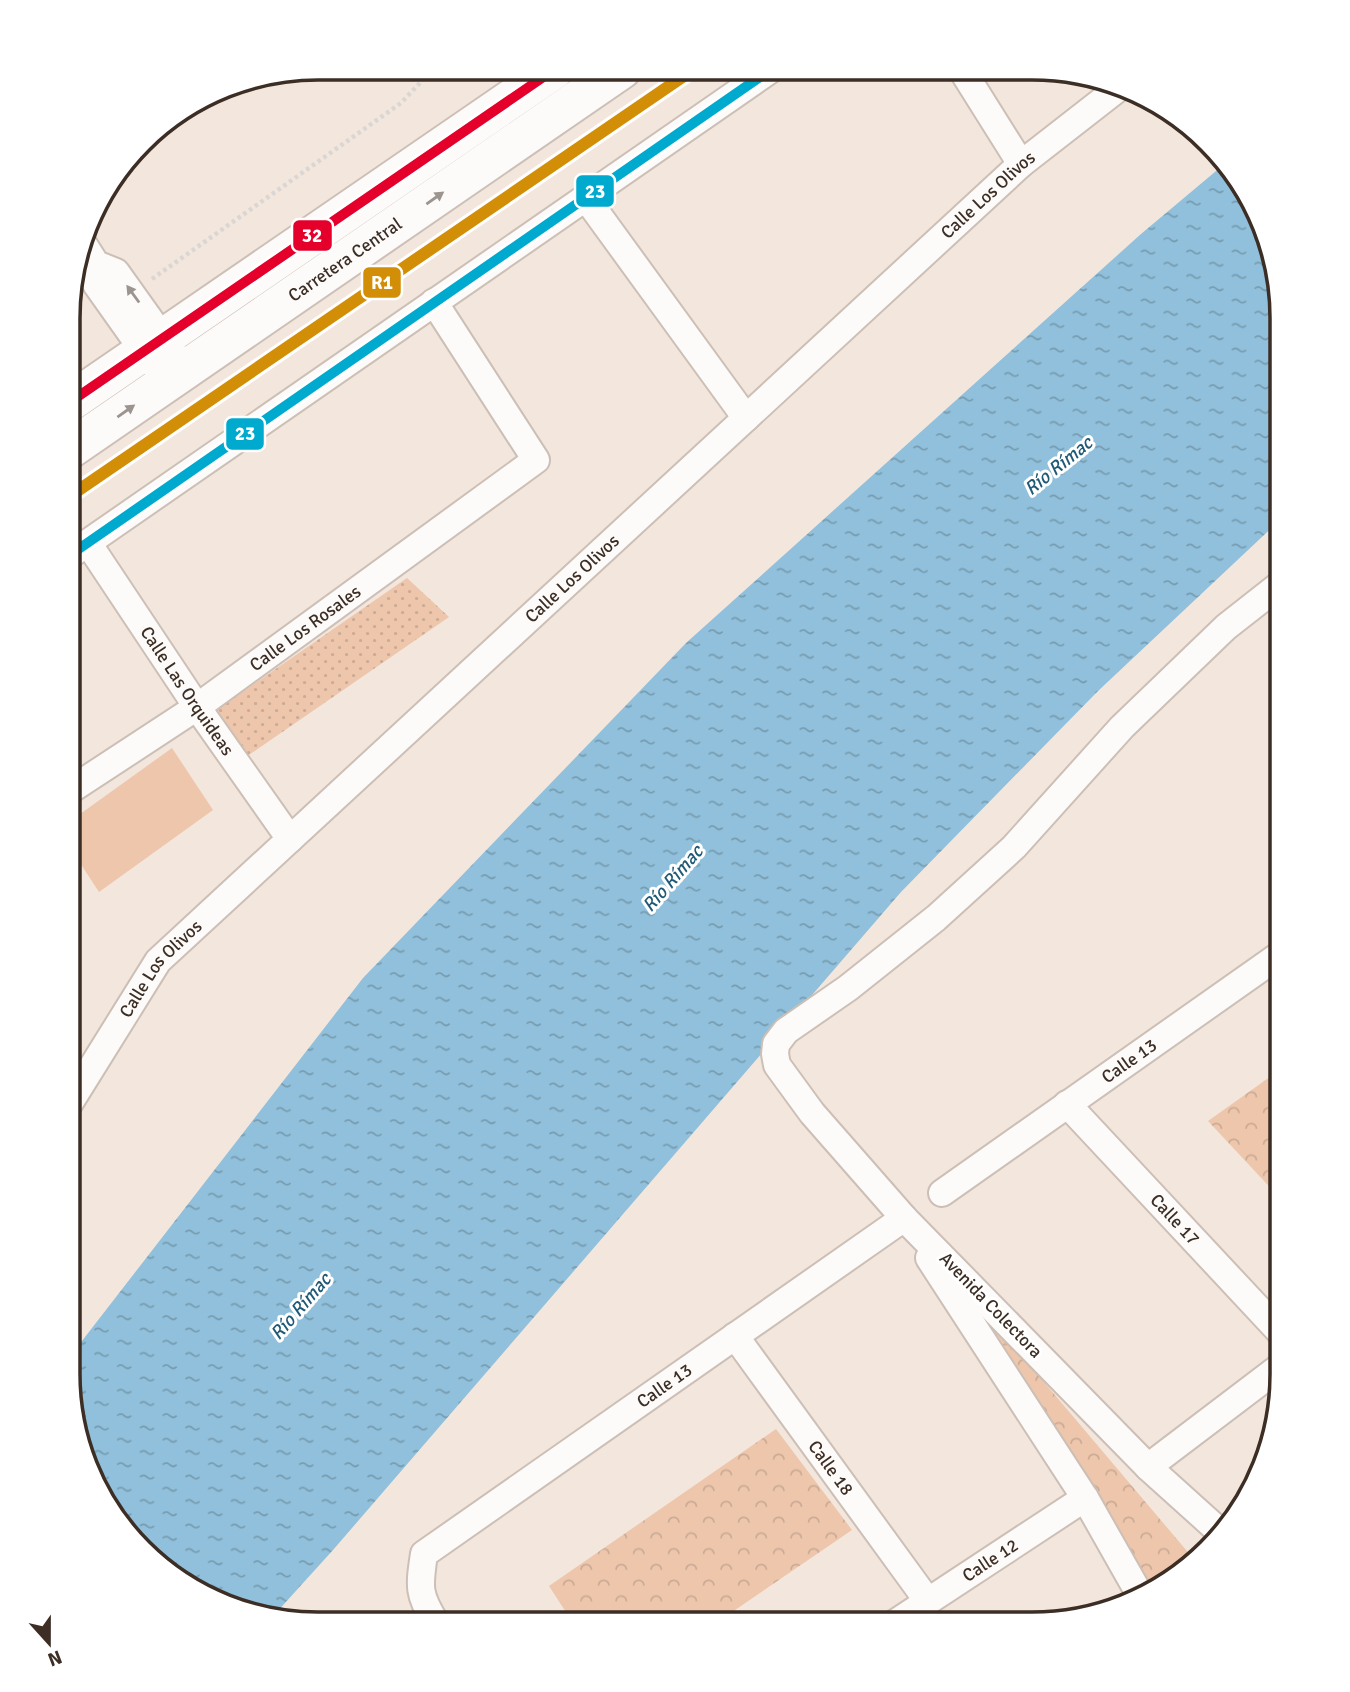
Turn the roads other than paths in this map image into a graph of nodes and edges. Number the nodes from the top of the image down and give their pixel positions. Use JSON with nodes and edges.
{"nodes":[{"id":1,"x":539,"y":80,"type":"edge"},
{"id":2,"x":606,"y":80,"type":"edge"},
{"id":3,"x":757,"y":80,"type":"edge"},
{"id":4,"x":968,"y":80,"type":"edge"},
{"id":5,"x":1111,"y":94,"type":"edge"},
{"id":6,"x":1021,"y":164,"type":"junction"},
{"id":7,"x":586,"y":198,"type":"junction"},
{"id":8,"x":90,"y":255,"type":"edge"},
{"id":9,"x":434,"y":302,"type":"junction"},
{"id":10,"x":154,"y":345,"type":"junction"},
{"id":11,"x":176,"y":377,"type":"junction"},
{"id":12,"x":80,"y":395,"type":"edge"},
{"id":13,"x":746,"y":418,"type":"junction"},
{"id":14,"x":80,"y":442,"type":"edge"},
{"id":15,"x":80,"y":548,"type":"edge"},
{"id":16,"x":80,"y":550,"type":"edge"},
{"id":17,"x":1270,"y":593,"type":"edge"},
{"id":18,"x":197,"y":707,"type":"junction"},
{"id":19,"x":80,"y":784,"type":"edge"},
{"id":20,"x":290,"y":839,"type":"junction"},
{"id":21,"x":1269,"y":962,"type":"edge"},
{"id":22,"x":80,"y":1086,"type":"edge"},
{"id":23,"x":1067,"y":1104,"type":"junction"},
{"id":24,"x":942,"y":1193,"type":"dead end"},
{"id":25,"x":904,"y":1218,"type":"junction"},
{"id":26,"x":1269,"y":1320,"type":"edge"},
{"id":27,"x":734,"y":1336,"type":"junction"},
{"id":28,"x":1269,"y":1375,"type":"edge"},
{"id":29,"x":1148,"y":1467,"type":"junction"},
{"id":30,"x":1085,"y":1498,"type":"junction"},
{"id":31,"x":1213,"y":1526,"type":"edge"},
{"id":32,"x":1136,"y":1588,"type":"edge"},
{"id":33,"x":927,"y":1601,"type":"junction"},
{"id":34,"x":428,"y":1611,"type":"edge"},
{"id":35,"x":912,"y":1611,"type":"edge"}],
"edges":[{"from":1,"to":10,"type":"highway"},
{"from":11,"to":2,"type":"highway","name":"Carretera Central","one_way":true},
{"from":3,"to":7,"type":"street"},
{"from":4,"to":6,"type":"street"},
{"from":5,"to":6,"type":"street","name":"Calle Los Olivos"},
{"from":6,"to":13,"type":"street","name":"Calle Los Olivos"},
{"from":7,"to":9,"type":"street"},
{"from":7,"to":13,"type":"street"},
{"from":8,"to":10,"type":"street"},
{"from":10,"to":8,"type":"street","one_way":true},
{"from":9,"to":15,"type":"street"},
{"from":9,"to":18,"type":"street","name":"Calle Los Rosales"},
{"from":10,"to":11,"type":"street"},
{"from":10,"to":12,"type":"highway"},
{"from":14,"to":11,"type":"highway","name":"Carretera Central","one_way":true},
{"from":13,"to":20,"type":"street","name":"Calle Los Olivos"},
{"from":16,"to":18,"type":"street","name":"Calle Las Orquideas"},
{"from":17,"to":25,"type":"street","name":"Avenida Colectora"},
{"from":18,"to":19,"type":"street","name":"Calle Los Rosales"},
{"from":18,"to":20,"type":"street","name":"Calle Las Orquideas"},
{"from":20,"to":22,"type":"street","name":"Calle Los Olivos"},
{"from":21,"to":23,"type":"street","name":"Calle 13"},
{"from":23,"to":24,"type":"street","name":"Calle 13"},
{"from":23,"to":26,"type":"street","name":"Calle 17"},
{"from":25,"to":27,"type":"street","name":"Calle 13"},
{"from":25,"to":29,"type":"street","name":"Avenida Colectora"},
{"from":25,"to":30,"type":"street"},
{"from":27,"to":33,"type":"street","name":"Calle 18"},
{"from":27,"to":34,"type":"street","name":"Calle 13"},
{"from":28,"to":29,"type":"street"},
{"from":29,"to":31,"type":"street","name":"Avenida Colectora"},
{"from":30,"to":32,"type":"street"},
{"from":30,"to":33,"type":"street","name":"Calle 12"},
{"from":33,"to":35,"type":"street","name":"Calle 12"}]}
